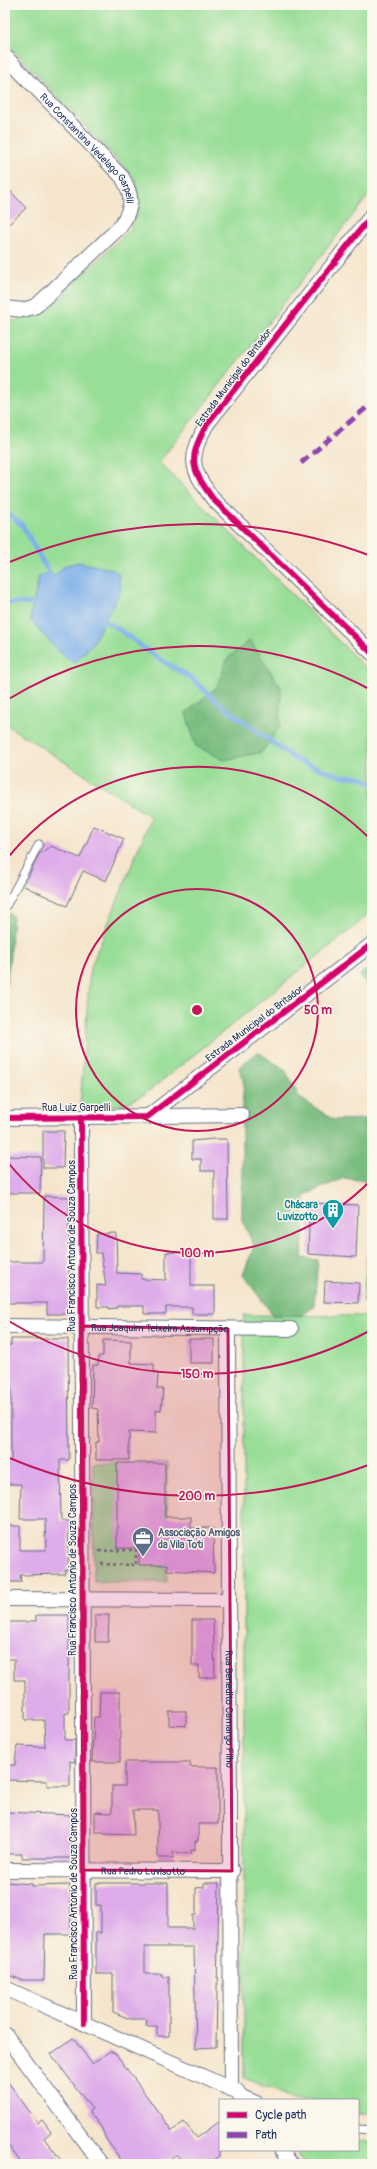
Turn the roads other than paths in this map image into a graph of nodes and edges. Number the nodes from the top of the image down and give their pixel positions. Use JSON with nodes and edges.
{"nodes":[{"id":1,"x":5,"y":56,"type":"edge"},
{"id":2,"x":372,"y":215,"type":"edge"},
{"id":3,"x":5,"y":308,"type":"edge"},
{"id":4,"x":372,"y":653,"type":"edge"},
{"id":5,"x":39,"y":844,"type":"dead end"},
{"id":6,"x":5,"y":908,"type":"edge"},
{"id":7,"x":372,"y":944,"type":"edge"},
{"id":8,"x":242,"y":1115,"type":"dead end"},
{"id":9,"x":81,"y":1117,"type":"junction"},
{"id":10,"x":147,"y":1117,"type":"junction"},
{"id":11,"x":5,"y":1118,"type":"edge"},
{"id":12,"x":5,"y":1326,"type":"edge"},
{"id":13,"x":81,"y":1326,"type":"junction"},
{"id":14,"x":228,"y":1329,"type":"junction"},
{"id":15,"x":291,"y":1329,"type":"dead end"},
{"id":16,"x":5,"y":1599,"type":"edge"},
{"id":17,"x":82,"y":1599,"type":"junction"},
{"id":18,"x":228,"y":1600,"type":"junction"},
{"id":19,"x":5,"y":1870,"type":"edge"},
{"id":20,"x":83,"y":1870,"type":"junction"},
{"id":21,"x":232,"y":1871,"type":"junction"},
{"id":22,"x":5,"y":1988,"type":"edge"},
{"id":23,"x":84,"y":2023,"type":"junction"},
{"id":24,"x":5,"y":2034,"type":"edge"},
{"id":25,"x":237,"y":2093,"type":"edge"},
{"id":26,"x":255,"y":2099,"type":"edge"},
{"id":27,"x":359,"y":2129,"type":"edge"},
{"id":28,"x":372,"y":2130,"type":"edge"},
{"id":29,"x":282,"y":2151,"type":"edge"},
{"id":30,"x":101,"y":2164,"type":"edge"},
{"id":31,"x":291,"y":2164,"type":"edge"}],
"edges":[{"from":1,"to":3,"type":"street","name":"Rua Constantina Vedelago Garpelli"},
{"from":2,"to":4,"type":"street","name":"Estrada Municipal do Britador"},
{"from":5,"to":6,"type":"lane"},
{"from":7,"to":10,"type":"street","name":"Estrada Municipal do Britador"},
{"from":8,"to":10,"type":"street","name":"Rua Luiz Garpelli"},
{"from":9,"to":10,"type":"street","name":"Rua Luiz Garpelli"},
{"from":9,"to":11,"type":"street","name":"Rua Luiz Garpelli"},
{"from":9,"to":13,"type":"street","name":"Rua Francisco Antonio de Souza Campos"},
{"from":12,"to":13,"type":"street","name":"Rua Joaquim Teixeira Assumpção"},
{"from":13,"to":14,"type":"street","name":"Rua Joaquim Teixeira Assumpção"},
{"from":13,"to":17,"type":"street","name":"Rua Francisco Antonio de Souza Campos"},
{"from":14,"to":15,"type":"street","name":"Rua Joaquim Teixeira Assumpção"},
{"from":14,"to":18,"type":"street","name":"Rua Benedito Camargo Filho"},
{"from":16,"to":17,"type":"street"},
{"from":17,"to":18,"type":"street"},
{"from":17,"to":20,"type":"street","name":"Rua Francisco Antonio de Souza Campos"},
{"from":18,"to":21,"type":"street","name":"Rua Benedito Camargo Filho"},
{"from":19,"to":20,"type":"street","name":"Rua Pedro Luvisotto"},
{"from":20,"to":21,"type":"street","name":"Rua Pedro Luvisotto"},
{"from":20,"to":23,"type":"street","name":"Rua Francisco Antonio de Souza Campos"},
{"from":21,"to":25,"type":"street","name":"Rua Benedito Camargo Filho"},
{"from":22,"to":23,"type":"street"},
{"from":23,"to":25,"type":"street"},
{"from":24,"to":30,"type":"street"},
{"from":25,"to":26,"type":"lane"},
{"from":27,"to":28,"type":"lane"},
{"from":29,"to":31,"type":"street"}]}
